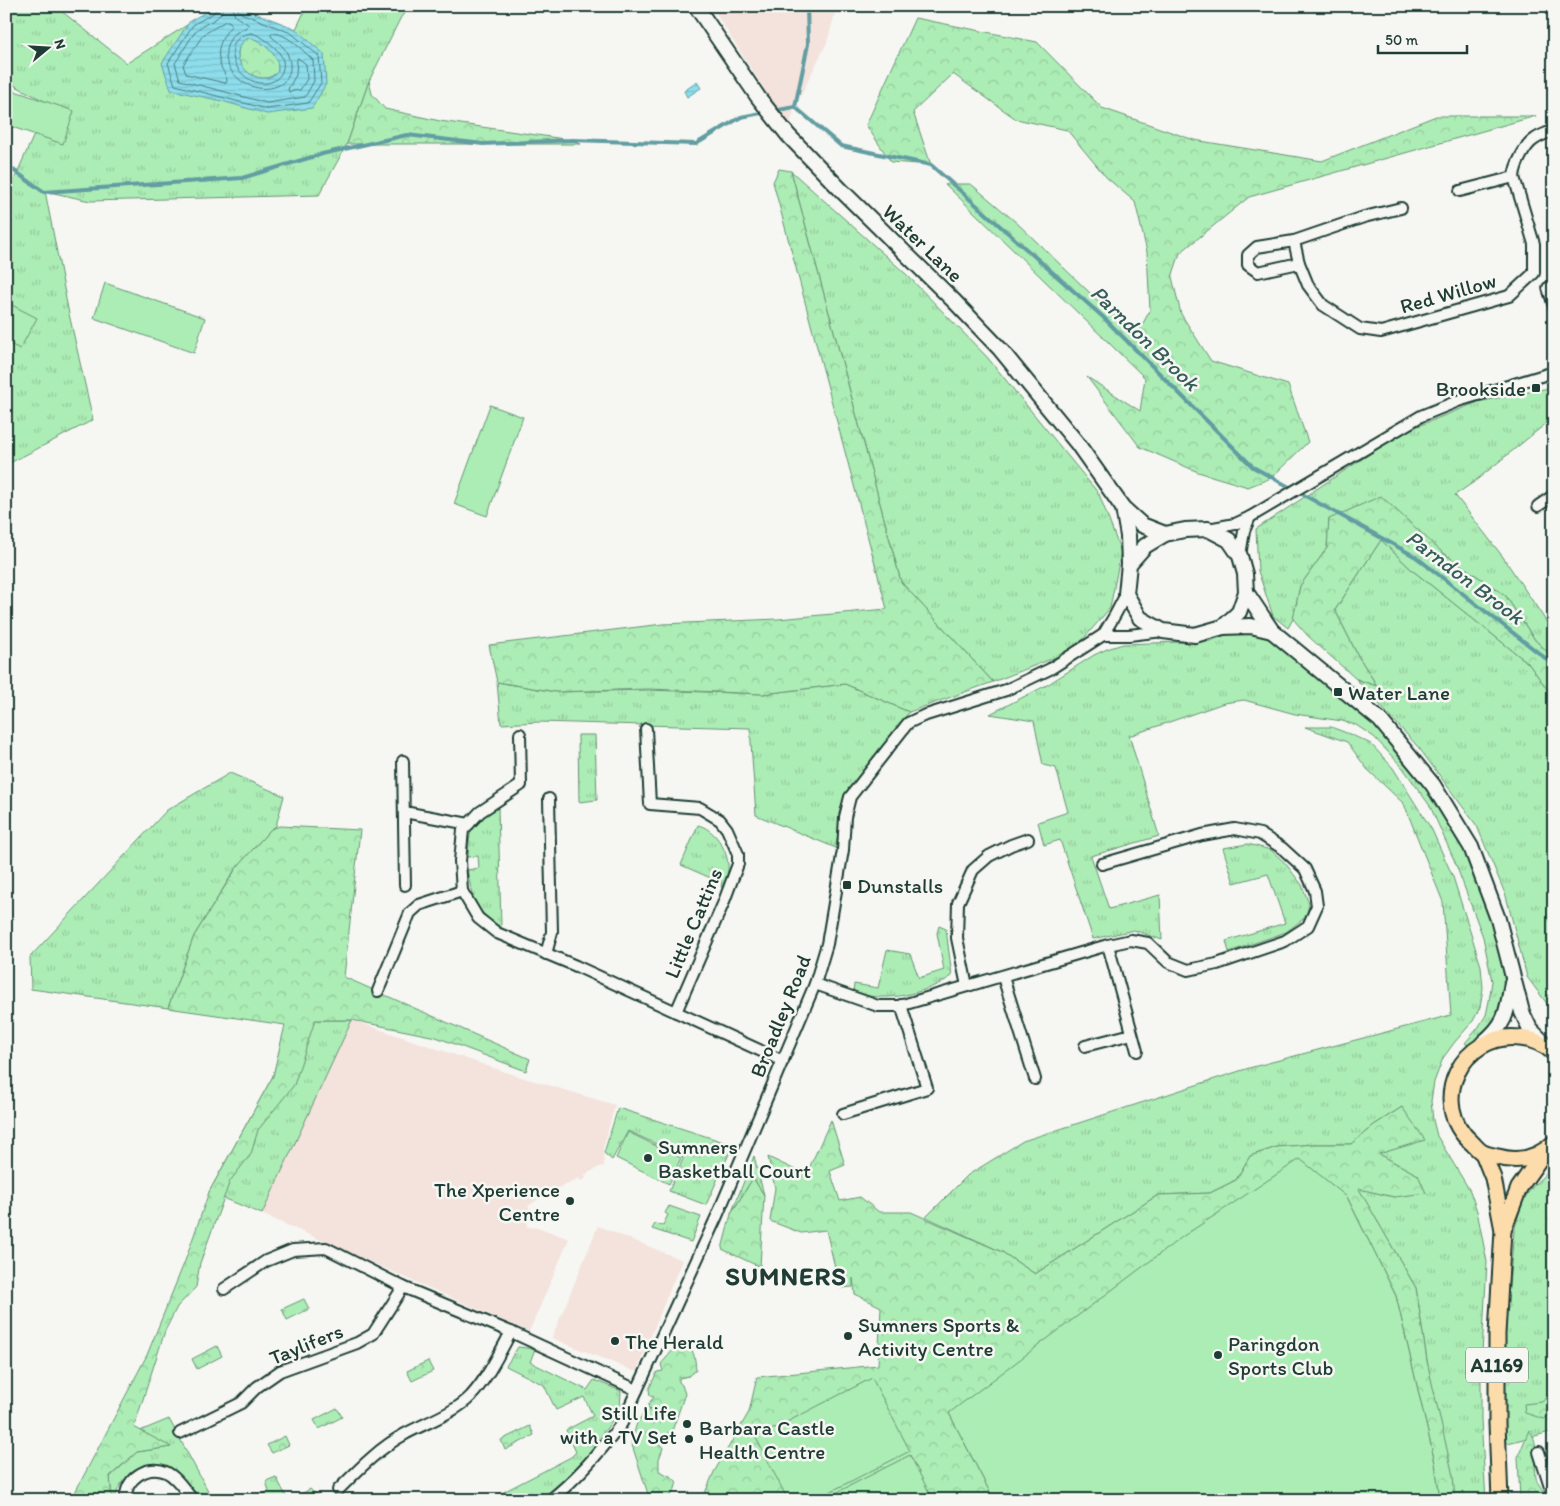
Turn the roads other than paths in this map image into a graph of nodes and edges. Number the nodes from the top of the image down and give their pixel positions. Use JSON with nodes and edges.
{"nodes":[{"id":1,"x":696,"y":6,"type":"edge"},
{"id":2,"x":1554,"y":130,"type":"edge"},
{"id":3,"x":1514,"y":177,"type":"junction"},
{"id":4,"x":1460,"y":191,"type":"dead end"},
{"id":5,"x":1401,"y":208,"type":"dead end"},
{"id":6,"x":1294,"y":241,"type":"junction"},
{"id":7,"x":1298,"y":263,"type":"junction"},
{"id":8,"x":1548,"y":288,"type":"dead end"},
{"id":9,"x":1554,"y":306,"type":"edge"},
{"id":10,"x":1554,"y":372,"type":"edge"},
{"id":11,"x":1554,"y":495,"type":"edge"},
{"id":12,"x":1538,"y":506,"type":"dead end"},
{"id":13,"x":1123,"y":508,"type":"junction"},
{"id":14,"x":1250,"y":517,"type":"junction"},
{"id":15,"x":1208,"y":529,"type":"junction"},
{"id":16,"x":1165,"y":534,"type":"junction"},
{"id":17,"x":1240,"y":556,"type":"junction"},
{"id":18,"x":1129,"y":564,"type":"junction"},
{"id":19,"x":1246,"y":592,"type":"junction"},
{"id":20,"x":1126,"y":594,"type":"junction"},
{"id":21,"x":1223,"y":627,"type":"junction"},
{"id":22,"x":1163,"y":631,"type":"junction"},
{"id":23,"x":1272,"y":631,"type":"junction"},
{"id":24,"x":1103,"y":635,"type":"junction"},
{"id":25,"x":646,"y":729,"type":"dead end"},
{"id":26,"x":520,"y":734,"type":"dead end"},
{"id":27,"x":403,"y":761,"type":"dead end"},
{"id":28,"x":549,"y":799,"type":"dead end"},
{"id":29,"x":404,"y":812,"type":"junction"},
{"id":30,"x":469,"y":824,"type":"junction"},
{"id":31,"x":1028,"y":839,"type":"dead end"},
{"id":32,"x":1102,"y":864,"type":"dead end"},
{"id":33,"x":405,"y":885,"type":"dead end"},
{"id":34,"x":462,"y":891,"type":"junction"},
{"id":35,"x":1108,"y":945,"type":"junction"},
{"id":36,"x":546,"y":954,"type":"junction"},
{"id":37,"x":1003,"y":977,"type":"junction"},
{"id":38,"x":1513,"y":979,"type":"junction"},
{"id":39,"x":815,"y":984,"type":"junction"},
{"id":40,"x":968,"y":986,"type":"junction"},
{"id":41,"x":378,"y":991,"type":"dead end"},
{"id":42,"x":901,"y":1005,"type":"junction"},
{"id":43,"x":676,"y":1012,"type":"junction"},
{"id":44,"x":1132,"y":1034,"type":"junction"},
{"id":45,"x":1481,"y":1045,"type":"junction"},
{"id":46,"x":1085,"y":1046,"type":"dead end"},
{"id":47,"x":1137,"y":1051,"type":"dead end"},
{"id":48,"x":1551,"y":1051,"type":"edge"},
{"id":49,"x":783,"y":1061,"type":"junction"},
{"id":50,"x":1035,"y":1079,"type":"dead end"},
{"id":51,"x":843,"y":1114,"type":"dead end"},
{"id":52,"x":1549,"y":1147,"type":"edge"},
{"id":53,"x":1483,"y":1153,"type":"junction"},
{"id":54,"x":1503,"y":1230,"type":"junction"},
{"id":55,"x":404,"y":1287,"type":"junction"},
{"id":56,"x":224,"y":1289,"type":"dead end"},
{"id":57,"x":511,"y":1332,"type":"junction"},
{"id":58,"x":637,"y":1390,"type":"junction"},
{"id":59,"x":180,"y":1433,"type":"dead end"},
{"id":60,"x":1539,"y":1452,"type":"dead end"},
{"id":61,"x":180,"y":1486,"type":"junction"},
{"id":62,"x":338,"y":1490,"type":"dead end"},
{"id":63,"x":126,"y":1500,"type":"edge"},
{"id":64,"x":183,"y":1500,"type":"edge"},
{"id":65,"x":193,"y":1500,"type":"edge"},
{"id":66,"x":550,"y":1500,"type":"edge"},
{"id":67,"x":1500,"y":1500,"type":"edge"},
{"id":68,"x":1554,"y":1500,"type":"edge"}],
"edges":[{"from":1,"to":13,"type":"main road","name":"Water Lane"},
{"from":2,"to":3,"type":"street"},
{"from":3,"to":4,"type":"street"},
{"from":3,"to":7,"type":"street","name":"Red Willow"},
{"from":5,"to":6,"type":"street"},
{"from":6,"to":7,"type":"street","name":"Red Willow"},
{"from":6,"to":7,"type":"street"},
{"from":8,"to":9,"type":"street"},
{"from":10,"to":14,"type":"street"},
{"from":11,"to":12,"type":"street"},
{"from":13,"to":16,"type":"main road","name":"Water Lane"},
{"from":13,"to":18,"type":"main road","name":"Water Lane"},
{"from":14,"to":15,"type":"street"},
{"from":14,"to":17,"type":"street"},
{"from":15,"to":16,"type":"main road"},
{"from":15,"to":17,"type":"main road"},
{"from":16,"to":18,"type":"main road"},
{"from":17,"to":19,"type":"main road"},
{"from":18,"to":20,"type":"main road"},
{"from":19,"to":21,"type":"main road"},
{"from":19,"to":23,"type":"main road"},
{"from":20,"to":22,"type":"main road"},
{"from":20,"to":24,"type":"street","name":"Broadley Road"},
{"from":21,"to":22,"type":"main road"},
{"from":21,"to":23,"type":"main road"},
{"from":22,"to":24,"type":"street"},
{"from":23,"to":38,"type":"main road"},
{"from":24,"to":39,"type":"street","name":"Broadley Road"},
{"from":25,"to":43,"type":"street","name":"Little Cattins"},
{"from":26,"to":30,"type":"street"},
{"from":27,"to":29,"type":"street"},
{"from":28,"to":36,"type":"street"},
{"from":29,"to":30,"type":"street"},
{"from":29,"to":33,"type":"street"},
{"from":30,"to":34,"type":"street","name":"Little Cattins"},
{"from":31,"to":40,"type":"street"},
{"from":32,"to":35,"type":"street"},
{"from":34,"to":36,"type":"street","name":"Little Cattins"},
{"from":34,"to":41,"type":"street"},
{"from":35,"to":37,"type":"street"},
{"from":35,"to":44,"type":"street"},
{"from":36,"to":43,"type":"street","name":"Little Cattins"},
{"from":37,"to":40,"type":"street"},
{"from":37,"to":50,"type":"street"},
{"from":38,"to":45,"type":"main road"},
{"from":38,"to":48,"type":"main road"},
{"from":39,"to":42,"type":"street"},
{"from":39,"to":49,"type":"street","name":"Broadley Road"},
{"from":40,"to":42,"type":"street"},
{"from":42,"to":51,"type":"street"},
{"from":43,"to":49,"type":"street","name":"Little Cattins"},
{"from":44,"to":46,"type":"street"},
{"from":44,"to":47,"type":"street"},
{"from":45,"to":48,"type":"main road"},
{"from":45,"to":53,"type":"main road"},
{"from":49,"to":58,"type":"street","name":"Broadley Road"},
{"from":52,"to":53,"type":"main road"},
{"from":52,"to":54,"type":"main road","number":"A1169"},
{"from":53,"to":54,"type":"main road","number":"A1169"},
{"from":54,"to":67,"type":"main road","number":"A1169"},
{"from":55,"to":56,"type":"street"},
{"from":55,"to":57,"type":"street"},
{"from":55,"to":59,"type":"street","name":"Taylifers"},
{"from":57,"to":58,"type":"street"},
{"from":57,"to":62,"type":"street"},
{"from":58,"to":66,"type":"street","name":"Broadley Road"},
{"from":60,"to":68,"type":"street"},
{"from":61,"to":63,"type":"street"},
{"from":61,"to":64,"type":"street"},
{"from":61,"to":65,"type":"street"}]}
